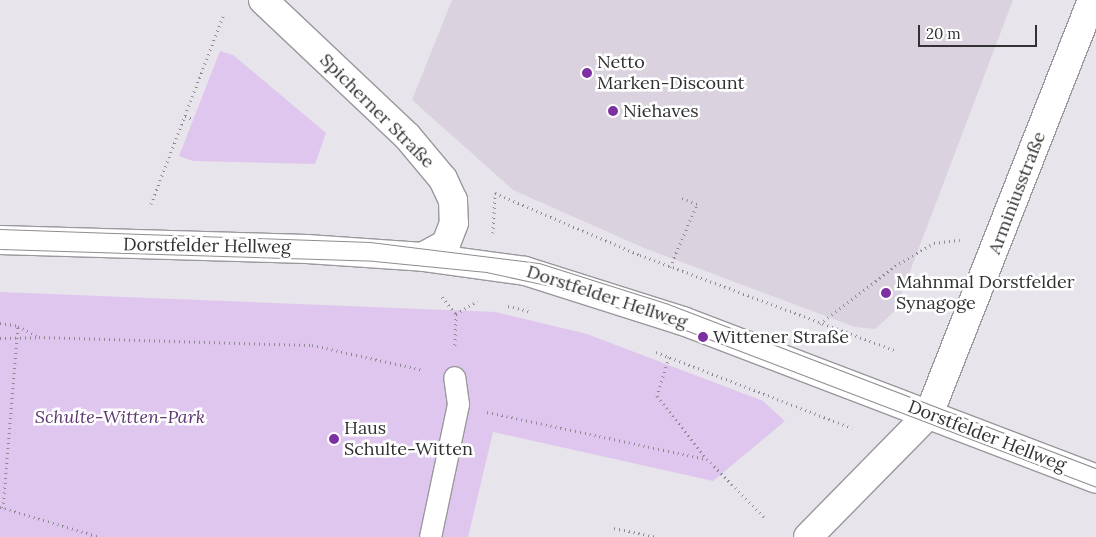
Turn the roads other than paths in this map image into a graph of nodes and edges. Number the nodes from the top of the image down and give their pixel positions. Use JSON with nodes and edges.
{"nodes":[{"id":1,"x":263,"y":0,"type":"edge"},
{"id":2,"x":1092,"y":0,"type":"edge"},
{"id":3,"x":0,"y":240,"type":"edge"},
{"id":4,"x":423,"y":257,"type":"junction"},
{"id":5,"x":454,"y":377,"type":"road end"},
{"id":6,"x":929,"y":414,"type":"junction"},
{"id":7,"x":1096,"y":479,"type":"edge"},
{"id":8,"x":430,"y":537,"type":"edge"},
{"id":9,"x":808,"y":537,"type":"edge"}],
"edges":[{"from":1,"to":4,"type":"street","name":"Spicherner Straße"},
{"from":2,"to":6,"type":"street","name":"Arminiusstraße"},
{"from":3,"to":4,"type":"street","name":"Dorstfelder Hellweg"},
{"from":4,"to":6,"type":"street","name":"Dorstfelder Hellweg"},
{"from":5,"to":8,"type":"lane"},
{"from":6,"to":7,"type":"street","name":"Dorstfelder Hellweg"},
{"from":6,"to":9,"type":"street"}]}
